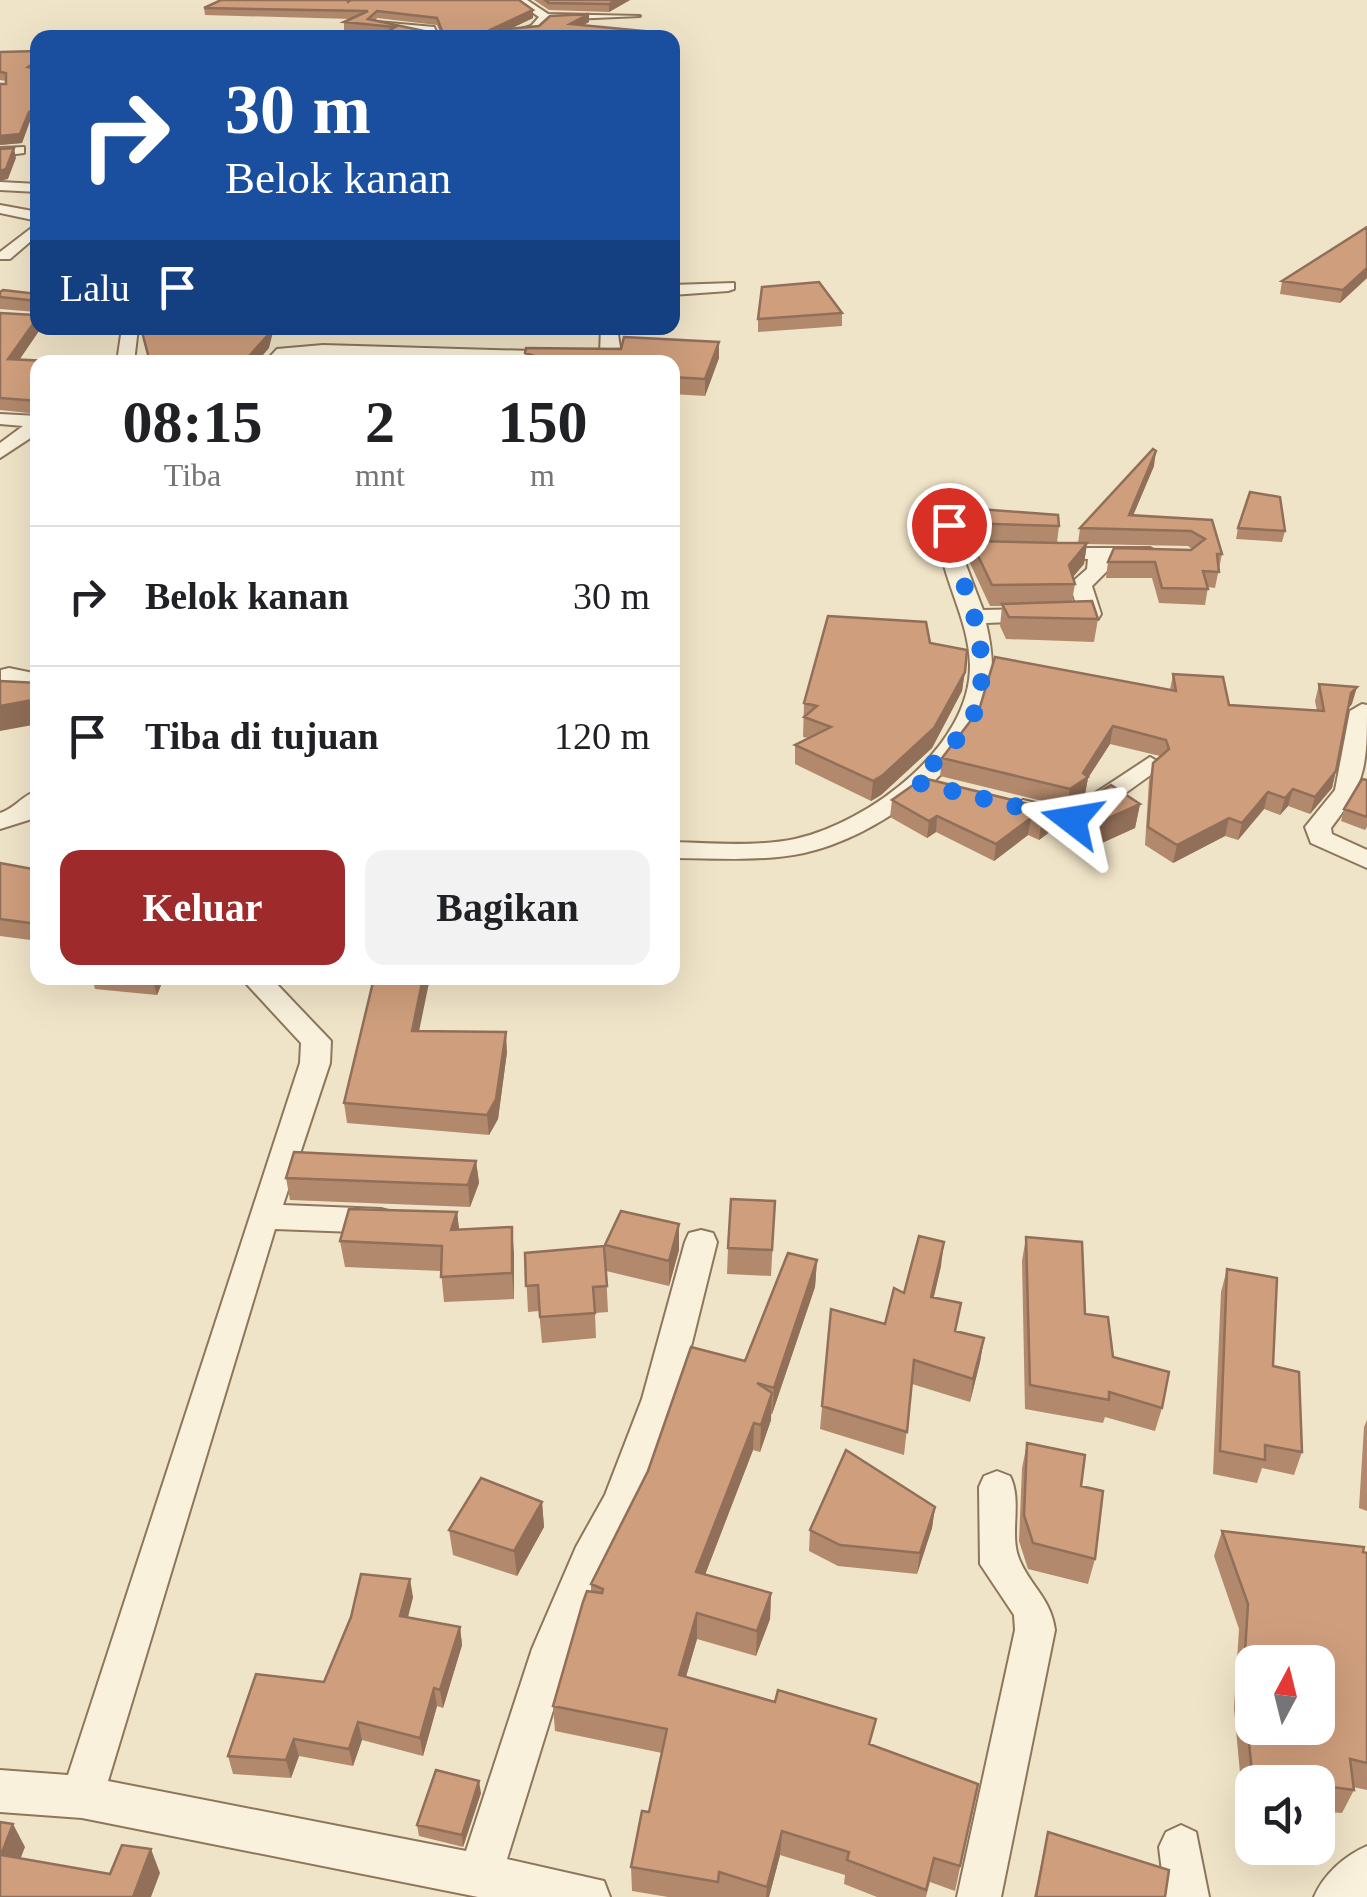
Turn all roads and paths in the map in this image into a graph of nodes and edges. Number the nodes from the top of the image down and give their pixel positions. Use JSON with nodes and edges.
{"nodes":[{"id":1,"x":520,"y":0,"type":"edge"},
{"id":2,"x":634,"y":16,"type":"dead end"},
{"id":3,"x":546,"y":17,"type":"junction"},
{"id":4,"x":377,"y":25,"type":"edge"},
{"id":5,"x":430,"y":30,"type":"edge"},
{"id":6,"x":531,"y":30,"type":"edge"},
{"id":7,"x":19,"y":150,"type":"dead end"},
{"id":8,"x":0,"y":152,"type":"edge"},
{"id":9,"x":0,"y":186,"type":"edge"},
{"id":10,"x":30,"y":188,"type":"edge"},
{"id":11,"x":0,"y":209,"type":"edge"},
{"id":12,"x":30,"y":215,"type":"edge"},
{"id":13,"x":30,"y":233,"type":"edge"},
{"id":14,"x":2,"y":256,"type":"edge"},
{"id":15,"x":30,"y":258,"type":"edge"},
{"id":16,"x":728,"y":286,"type":"dead end"},
{"id":17,"x":680,"y":289,"type":"edge"},
{"id":18,"x":280,"y":355,"type":"edge"},
{"id":19,"x":493,"y":355,"type":"edge"},
{"id":20,"x":0,"y":419,"type":"edge"},
{"id":21,"x":30,"y":422,"type":"edge"},
{"id":22,"x":30,"y":429,"type":"edge"},
{"id":23,"x":0,"y":452,"type":"edge"},
{"id":24,"x":953,"y":542,"type":"dead end"},
{"id":25,"x":1018,"y":551,"type":"edge"},
{"id":26,"x":1099,"y":552,"type":"junction"},
{"id":27,"x":1170,"y":555,"type":"edge"},
{"id":28,"x":973,"y":617,"type":"junction"},
{"id":29,"x":9,"y":676,"type":"dead end"},
{"id":30,"x":30,"y":680,"type":"edge"},
{"id":31,"x":1362,"y":711,"type":"dead end"},
{"id":32,"x":1150,"y":764,"type":"edge"},
{"id":33,"x":915,"y":782,"type":"junction"},
{"id":34,"x":950,"y":790,"type":"edge"},
{"id":35,"x":1002,"y":803,"type":"edge"},
{"id":36,"x":30,"y":808,"type":"edge"},
{"id":37,"x":0,"y":820,"type":"edge"},
{"id":38,"x":680,"y":850,"type":"edge"},
{"id":39,"x":1367,"y":860,"type":"edge"},
{"id":40,"x":262,"y":985,"type":"edge"},
{"id":41,"x":263,"y":1216,"type":"junction"},
{"id":42,"x":407,"y":1222,"type":"edge"},
{"id":43,"x":701,"y":1242,"type":"dead end"},
{"id":44,"x":997,"y":1488,"type":"dead end"},
{"id":45,"x":0,"y":1791,"type":"edge"},
{"id":46,"x":82,"y":1797,"type":"junction"},
{"id":47,"x":1181,"y":1847,"type":"dead end"},
{"id":48,"x":1367,"y":1868,"type":"edge"},
{"id":49,"x":481,"y":1873,"type":"junction"},
{"id":50,"x":535,"y":1891,"type":"edge"},
{"id":51,"x":588,"y":1897,"type":"edge"},
{"id":52,"x":979,"y":1897,"type":"edge"},
{"id":53,"x":1188,"y":1897,"type":"edge"},
{"id":54,"x":1336,"y":1897,"type":"edge"}],
"edges":[{"from":1,"to":3,"type":"street"},
{"from":2,"to":3,"type":"street"},
{"from":3,"to":6,"type":"street"},
{"from":4,"to":5,"type":"street"},
{"from":7,"to":8,"type":"street"},
{"from":9,"to":10,"type":"street"},
{"from":11,"to":12,"type":"street"},
{"from":13,"to":14,"type":"street"},
{"from":14,"to":15,"type":"street"},
{"from":16,"to":17,"type":"street"},
{"from":18,"to":19,"type":"street"},
{"from":20,"to":21,"type":"street"},
{"from":22,"to":23,"type":"street"},
{"from":24,"to":28,"type":"street"},
{"from":25,"to":26,"type":"street"},
{"from":26,"to":27,"type":"street"},
{"from":26,"to":28,"type":"street"},
{"from":28,"to":33,"type":"street"},
{"from":29,"to":30,"type":"street"},
{"from":31,"to":39,"type":"street"},
{"from":32,"to":35,"type":"street"},
{"from":33,"to":34,"type":"street"},
{"from":33,"to":38,"type":"street"},
{"from":36,"to":37,"type":"street"},
{"from":40,"to":41,"type":"street"},
{"from":41,"to":42,"type":"street"},
{"from":41,"to":46,"type":"street"},
{"from":43,"to":49,"type":"street"},
{"from":44,"to":52,"type":"street"},
{"from":45,"to":46,"type":"street"},
{"from":46,"to":49,"type":"street"},
{"from":47,"to":53,"type":"street"},
{"from":48,"to":54,"type":"street"},
{"from":49,"to":50,"type":"street"},
{"from":50,"to":51,"type":"street"}]}
